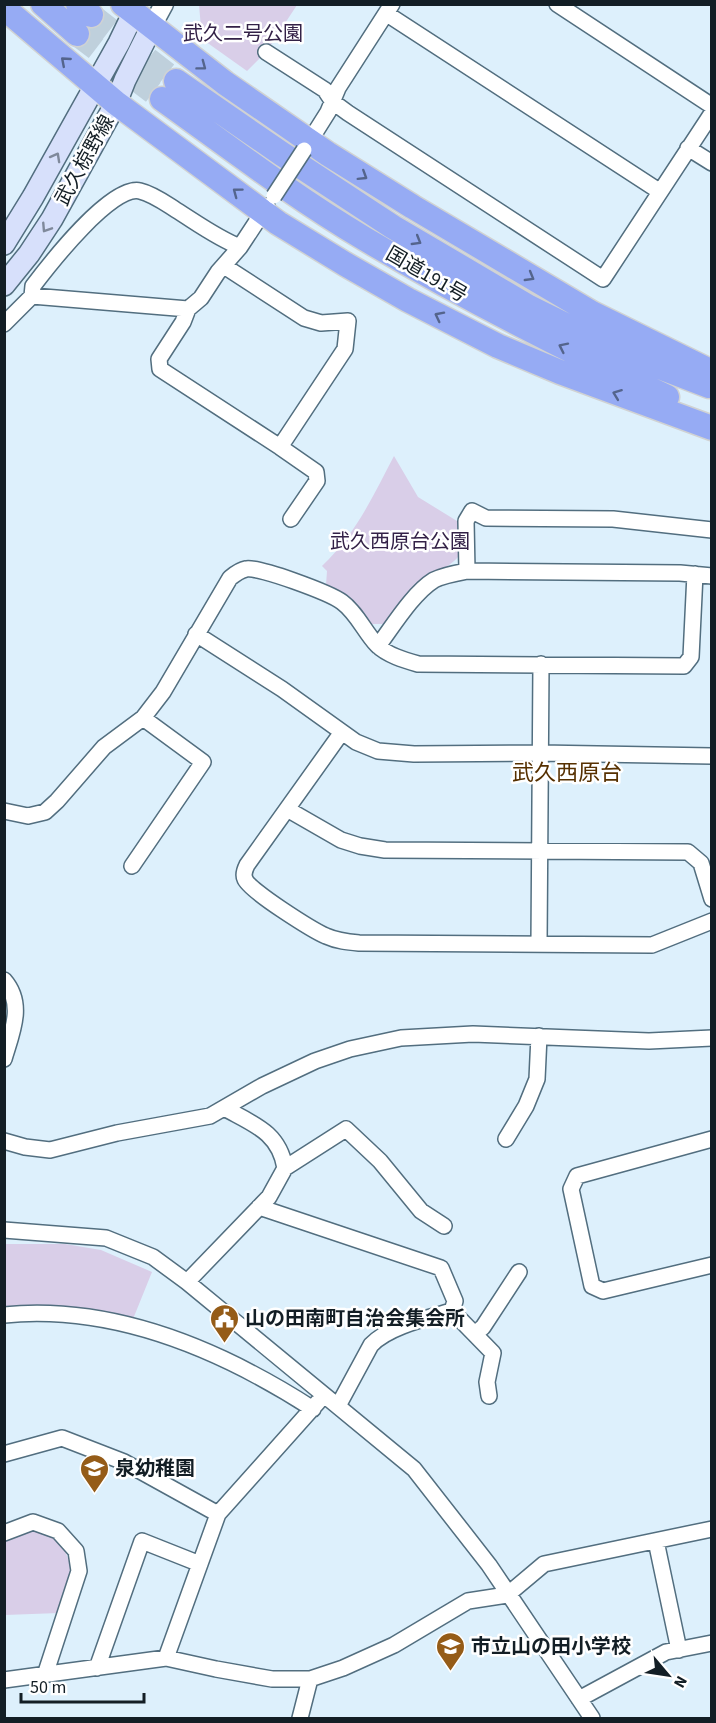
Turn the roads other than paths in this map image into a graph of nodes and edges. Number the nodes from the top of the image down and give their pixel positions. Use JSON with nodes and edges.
{"nodes":[{"id":1,"x":43,"y":4,"type":"edge"},
{"id":2,"x":164,"y":4,"type":"edge"},
{"id":3,"x":557,"y":4,"type":"edge"},
{"id":4,"x":4,"y":8,"type":"edge"},
{"id":5,"x":389,"y":9,"type":"edge"},
{"id":6,"x":136,"y":13,"type":"edge"},
{"id":7,"x":82,"y":18,"type":"tunnel mouth"},
{"id":8,"x":266,"y":52,"type":"dead end"},
{"id":9,"x":95,"y":87,"type":"junction"},
{"id":10,"x":333,"y":102,"type":"junction"},
{"id":11,"x":116,"y":103,"type":"junction"},
{"id":12,"x":711,"y":106,"type":"edge"},
{"id":13,"x":711,"y":113,"type":"edge"},
{"id":14,"x":307,"y":145,"type":"junction"},
{"id":15,"x":688,"y":148,"type":"junction"},
{"id":16,"x":711,"y":163,"type":"edge"},
{"id":17,"x":659,"y":191,"type":"junction"},
{"id":18,"x":269,"y":204,"type":"junction"},
{"id":19,"x":4,"y":244,"type":"edge"},
{"id":20,"x":240,"y":247,"type":"junction"},
{"id":21,"x":224,"y":266,"type":"junction"},
{"id":22,"x":4,"y":285,"type":"edge"},
{"id":23,"x":32,"y":296,"type":"junction"},
{"id":24,"x":188,"y":309,"type":"junction"},
{"id":25,"x":4,"y":324,"type":"edge"},
{"id":26,"x":711,"y":372,"type":"edge"},
{"id":27,"x":711,"y":387,"type":"edge"},
{"id":28,"x":711,"y":414,"type":"edge"},
{"id":29,"x":711,"y":428,"type":"edge"},
{"id":30,"x":280,"y":447,"type":"junction"},
{"id":31,"x":291,"y":519,"type":"dead end"},
{"id":32,"x":711,"y":530,"type":"edge"},
{"id":33,"x":467,"y":571,"type":"junction"},
{"id":34,"x":695,"y":574,"type":"junction"},
{"id":35,"x":711,"y":576,"type":"edge"},
{"id":36,"x":196,"y":634,"type":"junction"},
{"id":37,"x":378,"y":646,"type":"junction"},
{"id":38,"x":541,"y":664,"type":"junction"},
{"id":39,"x":143,"y":718,"type":"junction"},
{"id":40,"x":342,"y":732,"type":"junction"},
{"id":41,"x":540,"y":753,"type":"junction"},
{"id":42,"x":711,"y":756,"type":"edge"},
{"id":43,"x":287,"y":809,"type":"junction"},
{"id":44,"x":4,"y":811,"type":"edge"},
{"id":45,"x":539,"y":850,"type":"junction"},
{"id":46,"x":132,"y":866,"type":"dead end"},
{"id":47,"x":711,"y":899,"type":"edge"},
{"id":48,"x":711,"y":921,"type":"edge"},
{"id":49,"x":539,"y":944,"type":"junction"},
{"id":50,"x":4,"y":980,"type":"edge"},
{"id":51,"x":539,"y":1036,"type":"junction"},
{"id":52,"x":711,"y":1038,"type":"edge"},
{"id":53,"x":4,"y":1059,"type":"edge"},
{"id":54,"x":224,"y":1108,"type":"junction"},
{"id":55,"x":506,"y":1139,"type":"dead end"},
{"id":56,"x":711,"y":1139,"type":"edge"},
{"id":57,"x":4,"y":1141,"type":"edge"},
{"id":58,"x":285,"y":1168,"type":"junction"},
{"id":59,"x":259,"y":1207,"type":"junction"},
{"id":60,"x":444,"y":1226,"type":"dead end"},
{"id":61,"x":4,"y":1230,"type":"edge"},
{"id":62,"x":711,"y":1265,"type":"edge"},
{"id":63,"x":519,"y":1272,"type":"dead end"},
{"id":64,"x":187,"y":1282,"type":"junction"},
{"id":65,"x":452,"y":1311,"type":"junction"},
{"id":66,"x":4,"y":1316,"type":"edge"},
{"id":67,"x":475,"y":1334,"type":"junction"},
{"id":68,"x":323,"y":1395,"type":"junction"},
{"id":69,"x":489,"y":1396,"type":"dead end"},
{"id":70,"x":338,"y":1407,"type":"junction"},
{"id":71,"x":313,"y":1409,"type":"junction"},
{"id":72,"x":4,"y":1454,"type":"edge"},
{"id":73,"x":218,"y":1514,"type":"junction"},
{"id":74,"x":711,"y":1529,"type":"edge"},
{"id":75,"x":4,"y":1533,"type":"edge"},
{"id":76,"x":656,"y":1541,"type":"junction"},
{"id":77,"x":200,"y":1564,"type":"junction"},
{"id":78,"x":507,"y":1594,"type":"junction"},
{"id":79,"x":711,"y":1643,"type":"edge"},
{"id":80,"x":679,"y":1650,"type":"junction"},
{"id":81,"x":166,"y":1658,"type":"junction"},
{"id":82,"x":97,"y":1668,"type":"junction"},
{"id":83,"x":45,"y":1675,"type":"junction"},
{"id":84,"x":310,"y":1678,"type":"junction"},
{"id":85,"x":4,"y":1680,"type":"edge"},
{"id":86,"x":579,"y":1699,"type":"junction"},
{"id":87,"x":300,"y":1719,"type":"edge"},
{"id":88,"x":592,"y":1719,"type":"edge"}],
"edges":[{"from":1,"to":7,"type":"highway"},
{"from":2,"to":6,"type":"street"},
{"from":3,"to":12,"type":"street"},
{"from":9,"to":4,"type":"highway","one_way":true},
{"from":5,"to":10,"type":"street"},
{"from":5,"to":17,"type":"street"},
{"from":6,"to":9,"type":"main road","name":"武久椋野線"},
{"from":6,"to":11,"type":"main road","name":"武久椋野線"},
{"from":6,"to":14,"type":"highway","one_way":true},
{"from":8,"to":10,"type":"street"},
{"from":9,"to":11,"type":"highway"},
{"from":19,"to":9,"type":"main road","name":"武久椋野線","one_way":true},
{"from":10,"to":14,"type":"street"},
{"from":10,"to":17,"type":"street"},
{"from":18,"to":11,"type":"highway","one_way":true},
{"from":11,"to":22,"type":"main road","name":"武久椋野線","one_way":true},
{"from":13,"to":15,"type":"street"},
{"from":14,"to":18,"type":"street","bridge":true},
{"from":14,"to":26,"type":"highway","one_way":true},
{"from":15,"to":16,"type":"street"},
{"from":15,"to":17,"type":"street"},
{"from":18,"to":20,"type":"street"},
{"from":29,"to":18,"type":"highway","one_way":true},
{"from":20,"to":21,"type":"street"},
{"from":20,"to":23,"type":"street"},
{"from":21,"to":24,"type":"street"},
{"from":21,"to":30,"type":"street"},
{"from":23,"to":24,"type":"street"},
{"from":23,"to":25,"type":"street"},
{"from":24,"to":30,"type":"street"},
{"from":28,"to":27,"type":"highway","name":"国道191号","one_way":true},
{"from":30,"to":31,"type":"street"},
{"from":32,"to":33,"type":"street"},
{"from":33,"to":34,"type":"street"},
{"from":33,"to":37,"type":"street"},
{"from":34,"to":35,"type":"street"},
{"from":34,"to":38,"type":"street"},
{"from":36,"to":37,"type":"street"},
{"from":36,"to":39,"type":"street"},
{"from":36,"to":40,"type":"street"},
{"from":37,"to":38,"type":"street"},
{"from":38,"to":41,"type":"street"},
{"from":39,"to":44,"type":"street"},
{"from":39,"to":46,"type":"street"},
{"from":40,"to":41,"type":"street"},
{"from":40,"to":43,"type":"street"},
{"from":41,"to":42,"type":"street"},
{"from":41,"to":45,"type":"street"},
{"from":43,"to":45,"type":"street"},
{"from":43,"to":49,"type":"street"},
{"from":45,"to":47,"type":"street"},
{"from":45,"to":49,"type":"street"},
{"from":48,"to":49,"type":"street"},
{"from":50,"to":53,"type":"street"},
{"from":51,"to":52,"type":"street"},
{"from":51,"to":54,"type":"street"},
{"from":51,"to":55,"type":"street"},
{"from":54,"to":57,"type":"street"},
{"from":54,"to":58,"type":"street"},
{"from":56,"to":62,"type":"street"},
{"from":58,"to":59,"type":"street"},
{"from":58,"to":60,"type":"street"},
{"from":59,"to":64,"type":"street"},
{"from":59,"to":65,"type":"street"},
{"from":61,"to":64,"type":"street"},
{"from":63,"to":67,"type":"street"},
{"from":64,"to":68,"type":"street"},
{"from":65,"to":67,"type":"street"},
{"from":65,"to":70,"type":"street"},
{"from":66,"to":71,"type":"street"},
{"from":67,"to":69,"type":"street"},
{"from":68,"to":70,"type":"street"},
{"from":68,"to":71,"type":"street"},
{"from":70,"to":78,"type":"street"},
{"from":71,"to":73,"type":"street"},
{"from":72,"to":73,"type":"street"},
{"from":73,"to":77,"type":"street"},
{"from":74,"to":76,"type":"street"},
{"from":75,"to":83,"type":"street"},
{"from":76,"to":78,"type":"street"},
{"from":76,"to":80,"type":"street"},
{"from":77,"to":81,"type":"street"},
{"from":77,"to":82,"type":"street"},
{"from":78,"to":84,"type":"street"},
{"from":78,"to":86,"type":"street"},
{"from":79,"to":80,"type":"street"},
{"from":80,"to":86,"type":"street"},
{"from":81,"to":82,"type":"street"},
{"from":81,"to":84,"type":"street"},
{"from":82,"to":83,"type":"street"},
{"from":83,"to":85,"type":"street"},
{"from":84,"to":87,"type":"street"},
{"from":86,"to":88,"type":"street"}]}
